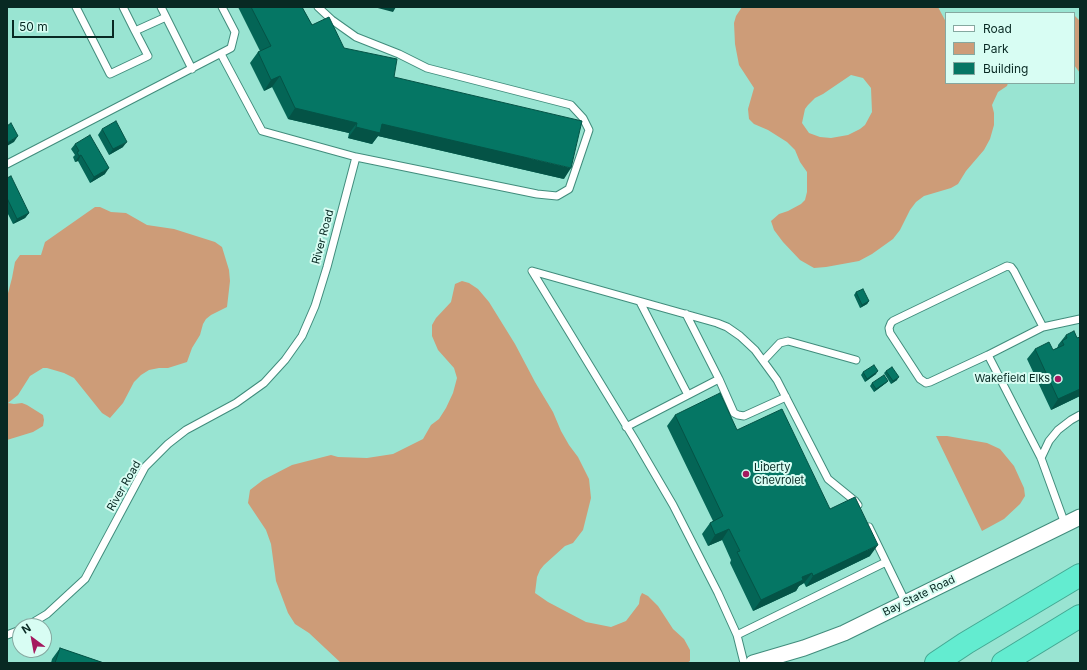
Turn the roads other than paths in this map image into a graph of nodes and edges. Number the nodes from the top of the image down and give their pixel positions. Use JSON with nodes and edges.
{"nodes":[{"id":1,"x":76,"y":7,"type":"edge"},
{"id":2,"x":123,"y":7,"type":"edge"},
{"id":3,"x":161,"y":7,"type":"edge"},
{"id":4,"x":222,"y":7,"type":"edge"},
{"id":5,"x":318,"y":7,"type":"edge"},
{"id":6,"x":166,"y":17,"type":"junction"},
{"id":7,"x":135,"y":31,"type":"junction"},
{"id":8,"x":221,"y":54,"type":"junction"},
{"id":9,"x":192,"y":69,"type":"junction"},
{"id":10,"x":356,"y":157,"type":"junction"},
{"id":11,"x":7,"y":164,"type":"edge"},
{"id":12,"x":640,"y":302,"type":"junction"},
{"id":13,"x":686,"y":314,"type":"junction"},
{"id":14,"x":1080,"y":319,"type":"edge"},
{"id":15,"x":1043,"y":327,"type":"junction"},
{"id":16,"x":988,"y":355,"type":"junction"},
{"id":17,"x":764,"y":360,"type":"junction"},
{"id":18,"x":856,"y":360,"type":"dead end"},
{"id":19,"x":719,"y":379,"type":"junction"},
{"id":20,"x":688,"y":395,"type":"junction"},
{"id":21,"x":786,"y":397,"type":"junction"},
{"id":22,"x":1080,"y":415,"type":"edge"},
{"id":23,"x":626,"y":427,"type":"junction"},
{"id":24,"x":1041,"y":458,"type":"junction"},
{"id":25,"x":1080,"y":517,"type":"edge"},
{"id":26,"x":1065,"y":524,"type":"junction"},
{"id":27,"x":886,"y":562,"type":"junction"},
{"id":28,"x":1080,"y":575,"type":"edge"},
{"id":29,"x":906,"y":603,"type":"junction"},
{"id":30,"x":1080,"y":616,"type":"edge"},
{"id":31,"x":40,"y":618,"type":"edge"},
{"id":32,"x":737,"y":635,"type":"junction"},
{"id":33,"x":778,"y":660,"type":"edge"},
{"id":34,"x":744,"y":663,"type":"edge"},
{"id":35,"x":753,"y":663,"type":"edge"},
{"id":36,"x":936,"y":663,"type":"edge"},
{"id":37,"x":1003,"y":663,"type":"edge"}],
"edges":[{"from":1,"to":7,"type":"lane"},
{"from":2,"to":7,"type":"lane"},
{"from":3,"to":6,"type":"lane"},
{"from":4,"to":8,"type":"lane"},
{"from":5,"to":10,"type":"lane"},
{"from":6,"to":7,"type":"lane"},
{"from":6,"to":9,"type":"lane"},
{"from":8,"to":9,"type":"lane"},
{"from":8,"to":10,"type":"lane"},
{"from":9,"to":11,"type":"lane"},
{"from":10,"to":31,"type":"lane","name":"River Road"},
{"from":12,"to":13,"type":"lane"},
{"from":12,"to":20,"type":"lane"},
{"from":12,"to":23,"type":"lane"},
{"from":13,"to":17,"type":"lane"},
{"from":13,"to":19,"type":"lane"},
{"from":14,"to":15,"type":"lane"},
{"from":15,"to":16,"type":"lane"},
{"from":15,"to":16,"type":"lane"},
{"from":16,"to":24,"type":"lane"},
{"from":17,"to":18,"type":"lane"},
{"from":17,"to":21,"type":"lane"},
{"from":19,"to":20,"type":"lane"},
{"from":19,"to":21,"type":"lane"},
{"from":20,"to":23,"type":"lane"},
{"from":21,"to":27,"type":"lane"},
{"from":22,"to":24,"type":"lane"},
{"from":23,"to":32,"type":"lane"},
{"from":24,"to":26,"type":"lane"},
{"from":25,"to":26,"type":"street","name":"Bay State Road"},
{"from":26,"to":29,"type":"street","name":"Bay State Road"},
{"from":27,"to":29,"type":"lane"},
{"from":27,"to":32,"type":"lane"},
{"from":28,"to":36,"type":"highway"},
{"from":29,"to":33,"type":"street","name":"Bay State Road"},
{"from":30,"to":37,"type":"highway"},
{"from":32,"to":34,"type":"lane"},
{"from":33,"to":35,"type":"street","name":"Bay State Road"}]}
